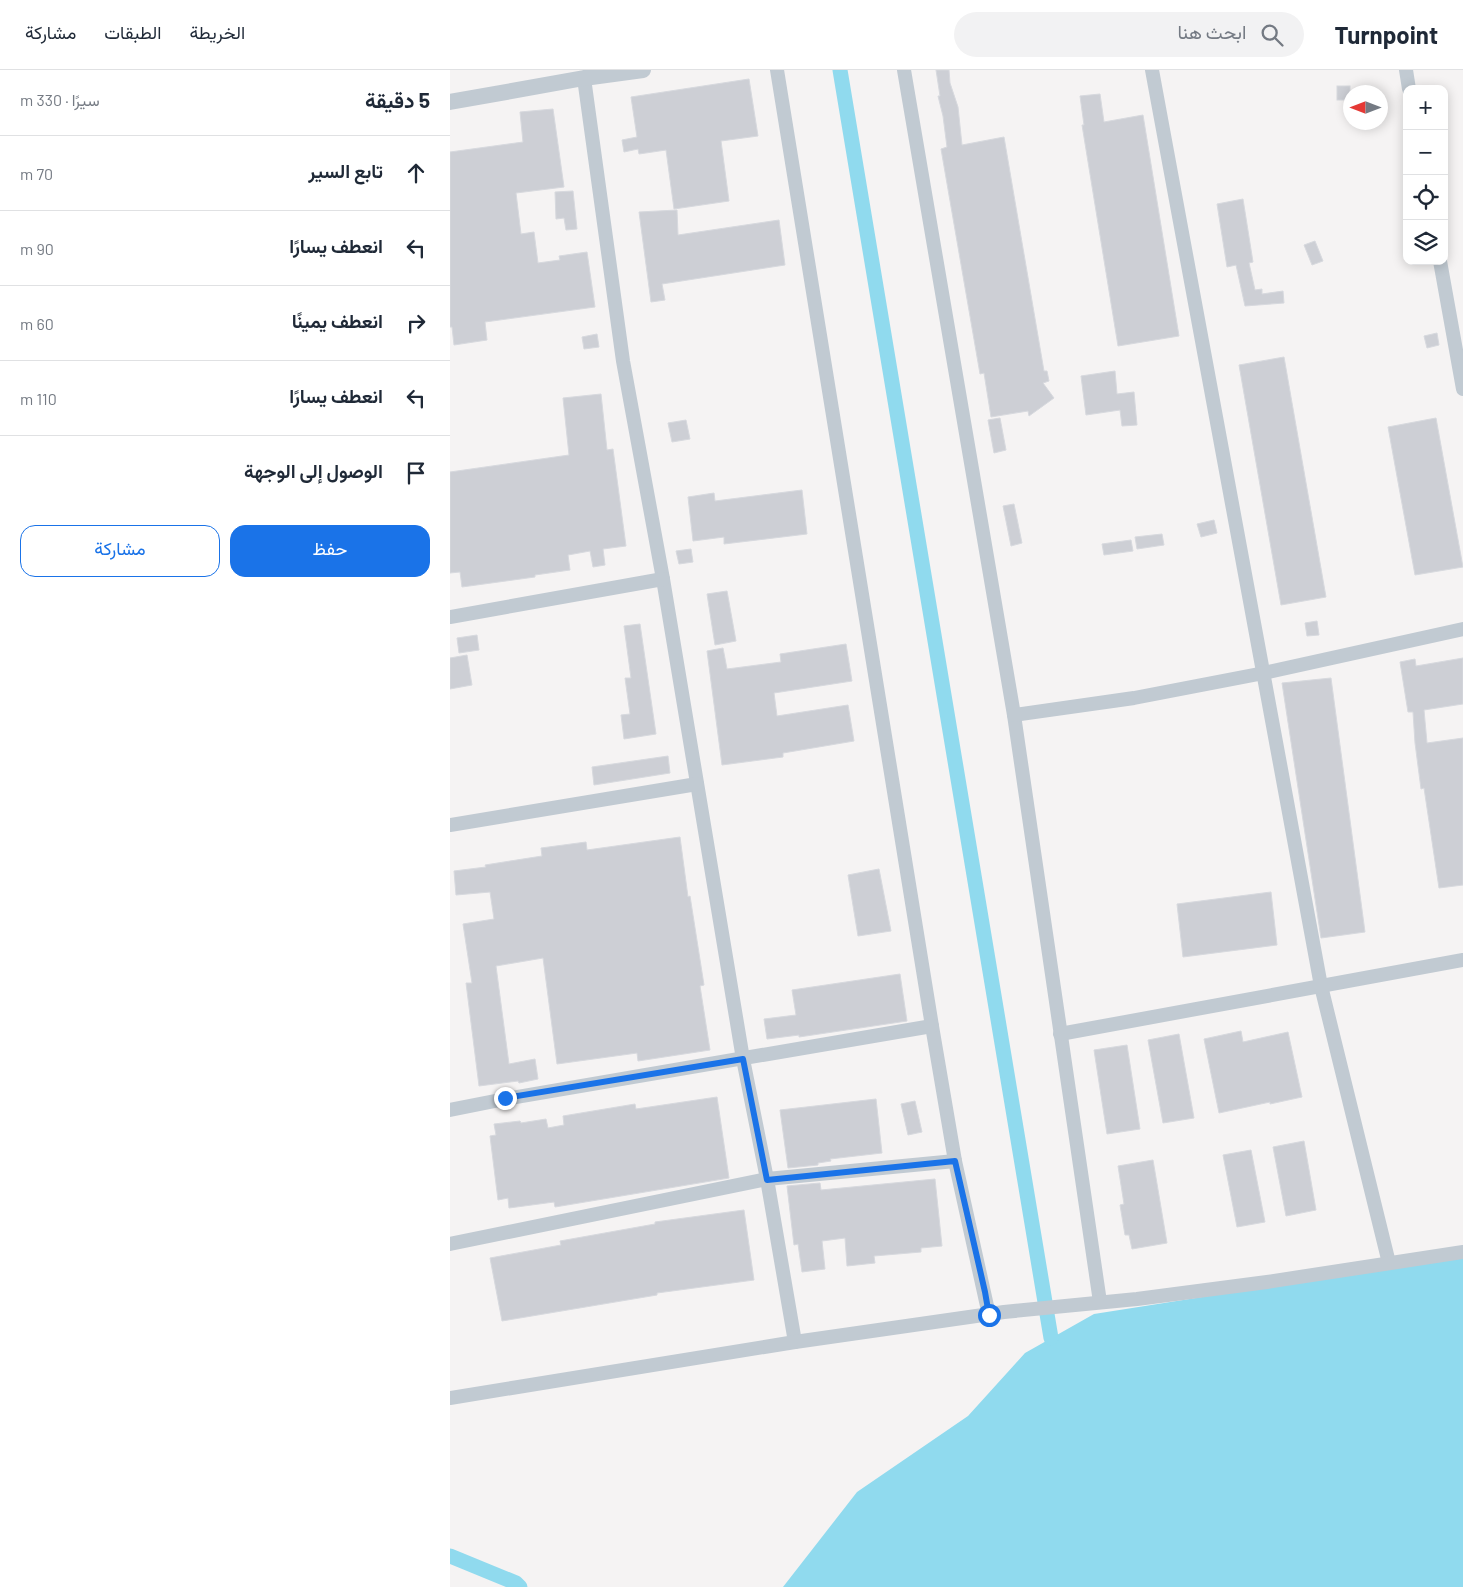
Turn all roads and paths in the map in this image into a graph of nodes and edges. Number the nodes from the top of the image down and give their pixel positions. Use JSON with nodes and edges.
{"nodes":[{"id":1,"x":636,"y":70,"type":"edge"},
{"id":2,"x":777,"y":70,"type":"edge"},
{"id":3,"x":904,"y":70,"type":"edge"},
{"id":4,"x":1152,"y":70,"type":"edge"},
{"id":5,"x":1406,"y":70,"type":"edge"},
{"id":6,"x":584,"y":78,"type":"junction"},
{"id":7,"x":1408,"y":85,"type":"edge"},
{"id":8,"x":450,"y":102,"type":"edge"},
{"id":9,"x":1441,"y":265,"type":"edge"},
{"id":10,"x":1463,"y":389,"type":"edge"},
{"id":11,"x":663,"y":579,"type":"junction"},
{"id":12,"x":450,"y":617,"type":"edge"},
{"id":13,"x":1463,"y":629,"type":"edge"},
{"id":14,"x":1264,"y":673,"type":"junction"},
{"id":15,"x":1014,"y":715,"type":"junction"},
{"id":16,"x":697,"y":784,"type":"junction"},
{"id":17,"x":450,"y":826,"type":"edge"},
{"id":18,"x":1463,"y":960,"type":"edge"},
{"id":19,"x":1321,"y":986,"type":"junction"},
{"id":20,"x":932,"y":1026,"type":"junction"},
{"id":21,"x":1060,"y":1034,"type":"junction"},
{"id":22,"x":743,"y":1059,"type":"junction"},
{"id":23,"x":450,"y":1110,"type":"edge"},
{"id":24,"x":955,"y":1161,"type":"junction"},
{"id":25,"x":767,"y":1180,"type":"junction"},
{"id":26,"x":450,"y":1244,"type":"edge"},
{"id":27,"x":1463,"y":1252,"type":"edge"},
{"id":28,"x":1389,"y":1263,"type":"junction"},
{"id":29,"x":1100,"y":1302,"type":"junction"},
{"id":30,"x":989,"y":1315,"type":"junction"},
{"id":31,"x":795,"y":1342,"type":"junction"},
{"id":32,"x":450,"y":1398,"type":"edge"}],
"edges":[{"from":1,"to":6,"type":"street"},
{"from":2,"to":20,"type":"street"},
{"from":3,"to":15,"type":"street"},
{"from":4,"to":14,"type":"street"},
{"from":5,"to":7,"type":"street"},
{"from":6,"to":8,"type":"street"},
{"from":6,"to":11,"type":"street"},
{"from":9,"to":10,"type":"street"},
{"from":11,"to":12,"type":"street"},
{"from":11,"to":16,"type":"street"},
{"from":13,"to":14,"type":"street"},
{"from":14,"to":15,"type":"street"},
{"from":14,"to":19,"type":"street"},
{"from":15,"to":21,"type":"street"},
{"from":16,"to":17,"type":"street"},
{"from":16,"to":22,"type":"street"},
{"from":18,"to":19,"type":"street"},
{"from":19,"to":21,"type":"street"},
{"from":19,"to":28,"type":"street"},
{"from":20,"to":22,"type":"street"},
{"from":20,"to":24,"type":"street"},
{"from":21,"to":29,"type":"street"},
{"from":22,"to":23,"type":"street"},
{"from":22,"to":25,"type":"street"},
{"from":24,"to":25,"type":"street"},
{"from":24,"to":30,"type":"street"},
{"from":25,"to":26,"type":"street"},
{"from":25,"to":31,"type":"street"},
{"from":27,"to":28,"type":"street"},
{"from":28,"to":29,"type":"street"},
{"from":29,"to":30,"type":"street"},
{"from":30,"to":31,"type":"street"},
{"from":31,"to":32,"type":"street"}]}
